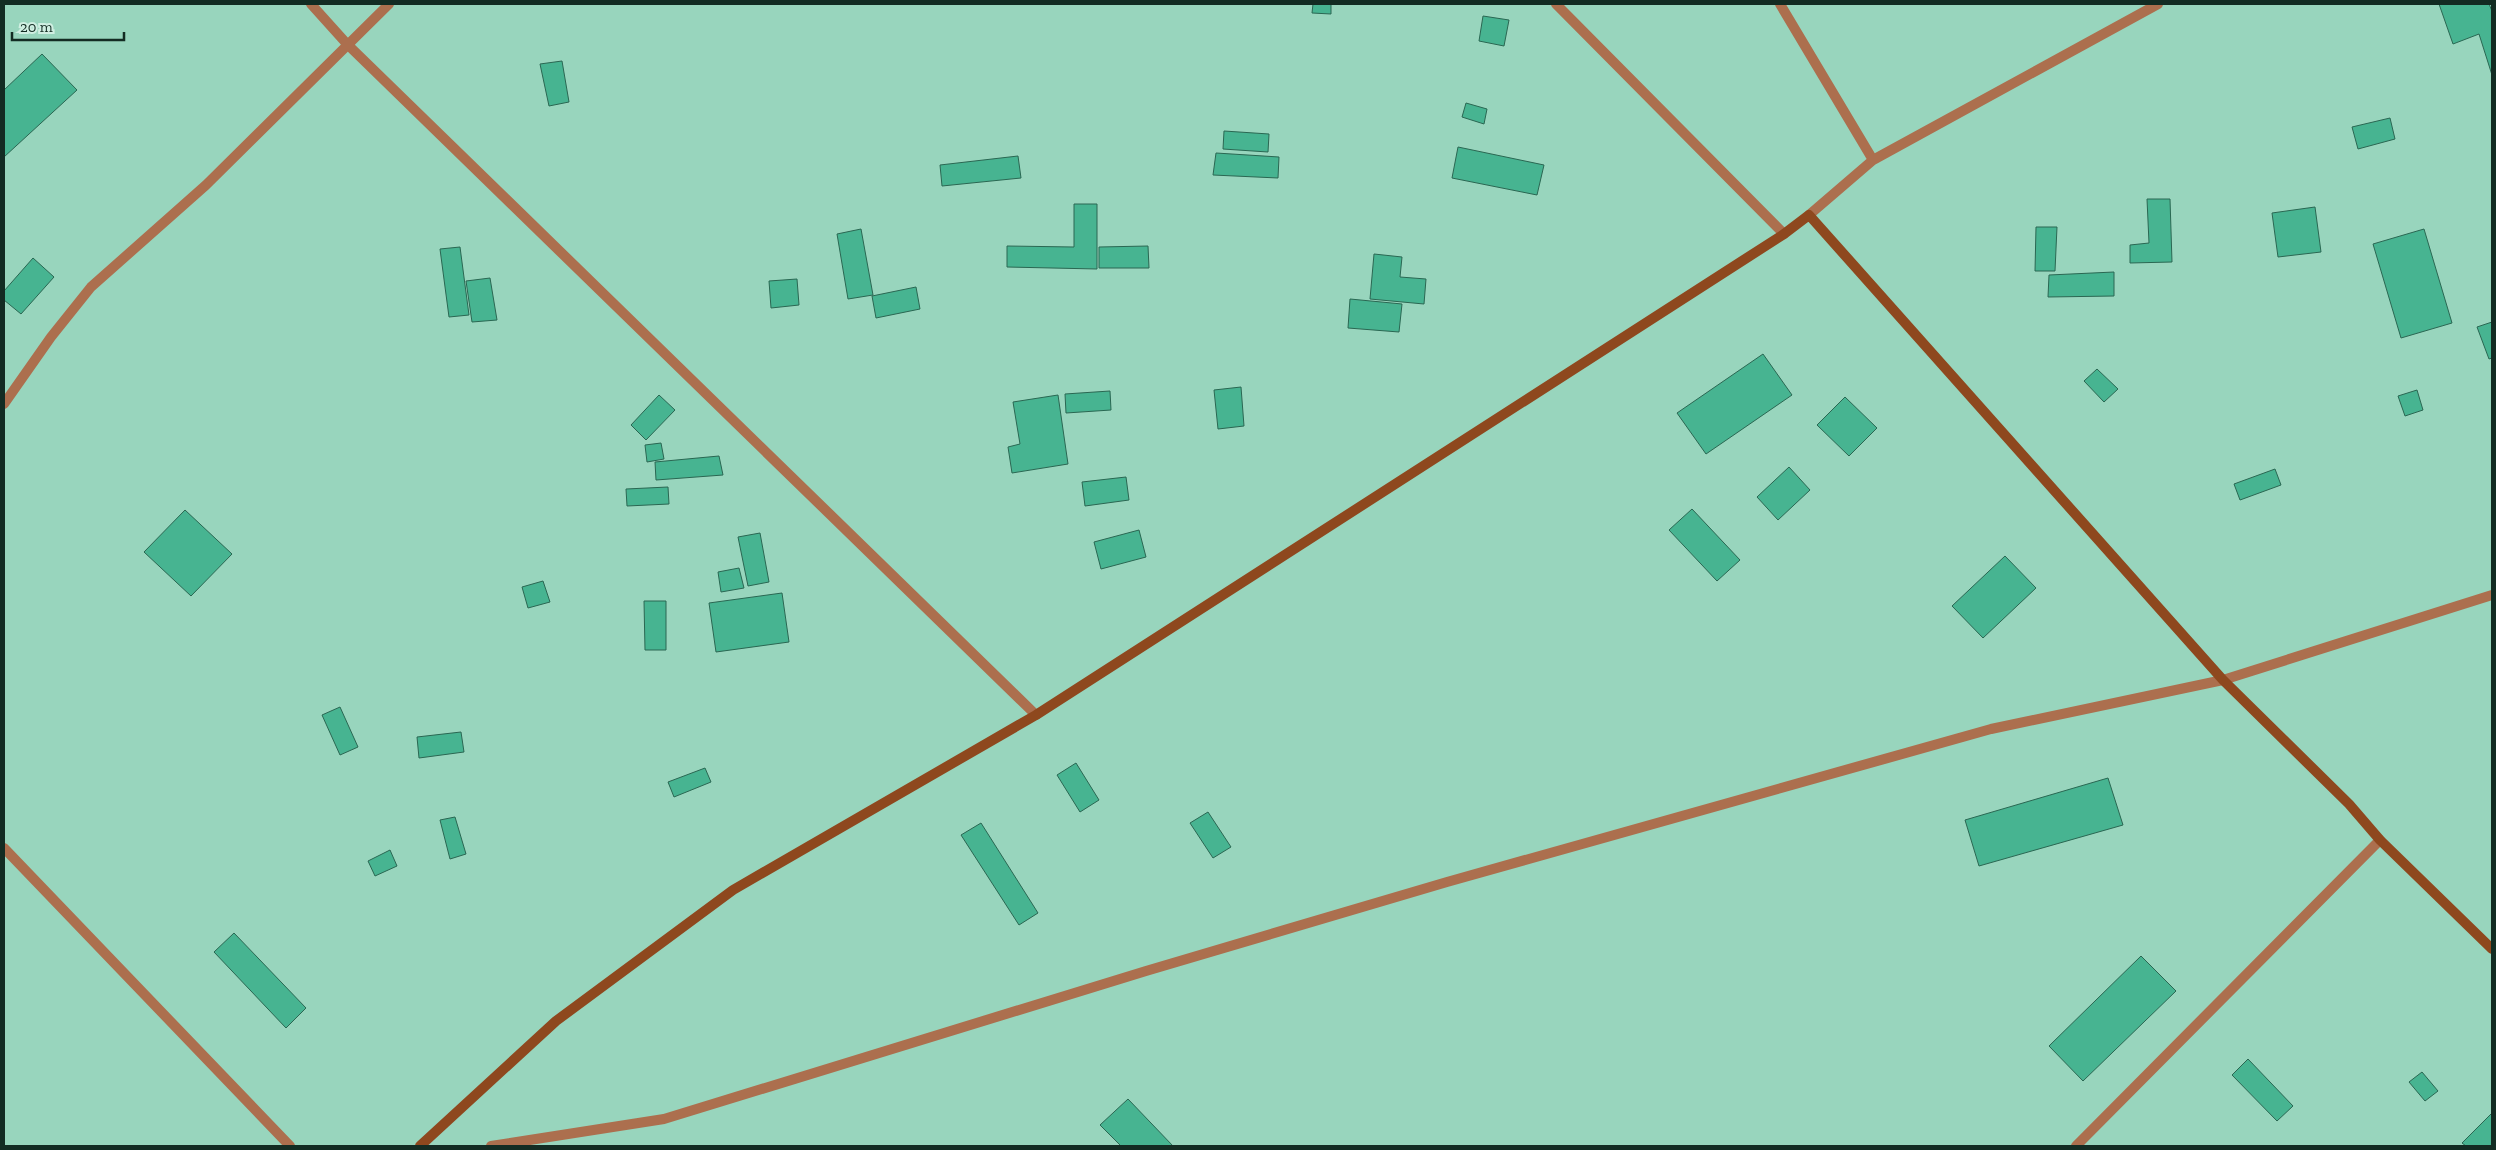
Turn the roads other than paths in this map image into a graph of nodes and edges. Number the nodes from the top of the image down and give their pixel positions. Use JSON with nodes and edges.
{"nodes":[{"id":1,"x":311,"y":4,"type":"edge"},
{"id":2,"x":389,"y":4,"type":"edge"},
{"id":3,"x":1556,"y":4,"type":"edge"},
{"id":4,"x":1780,"y":4,"type":"edge"},
{"id":5,"x":2158,"y":4,"type":"edge"},
{"id":6,"x":346,"y":44,"type":"junction"},
{"id":7,"x":1873,"y":160,"type":"junction"},
{"id":8,"x":1808,"y":215,"type":"junction"},
{"id":9,"x":1784,"y":234,"type":"junction"},
{"id":10,"x":4,"y":404,"type":"edge"},
{"id":11,"x":2492,"y":595,"type":"edge"},
{"id":12,"x":2223,"y":680,"type":"junction"},
{"id":13,"x":1036,"y":716,"type":"junction"},
{"id":14,"x":2380,"y":840,"type":"junction"},
{"id":15,"x":4,"y":848,"type":"edge"},
{"id":16,"x":2492,"y":949,"type":"edge"},
{"id":17,"x":290,"y":1146,"type":"edge"},
{"id":18,"x":420,"y":1146,"type":"edge"},
{"id":19,"x":491,"y":1146,"type":"edge"},
{"id":20,"x":2076,"y":1146,"type":"edge"}],
"edges":[{"from":1,"to":6,"type":"street"},
{"from":2,"to":6,"type":"street"},
{"from":3,"to":9,"type":"street"},
{"from":4,"to":7,"type":"street"},
{"from":5,"to":7,"type":"street"},
{"from":6,"to":10,"type":"street"},
{"from":6,"to":13,"type":"street"},
{"from":7,"to":8,"type":"street"},
{"from":8,"to":9,"type":"street"},
{"from":8,"to":12,"type":"street"},
{"from":9,"to":13,"type":"street"},
{"from":11,"to":12,"type":"street"},
{"from":12,"to":14,"type":"street"},
{"from":12,"to":19,"type":"street"},
{"from":13,"to":18,"type":"street"},
{"from":14,"to":16,"type":"street"},
{"from":14,"to":20,"type":"street"},
{"from":15,"to":17,"type":"street"}]}
